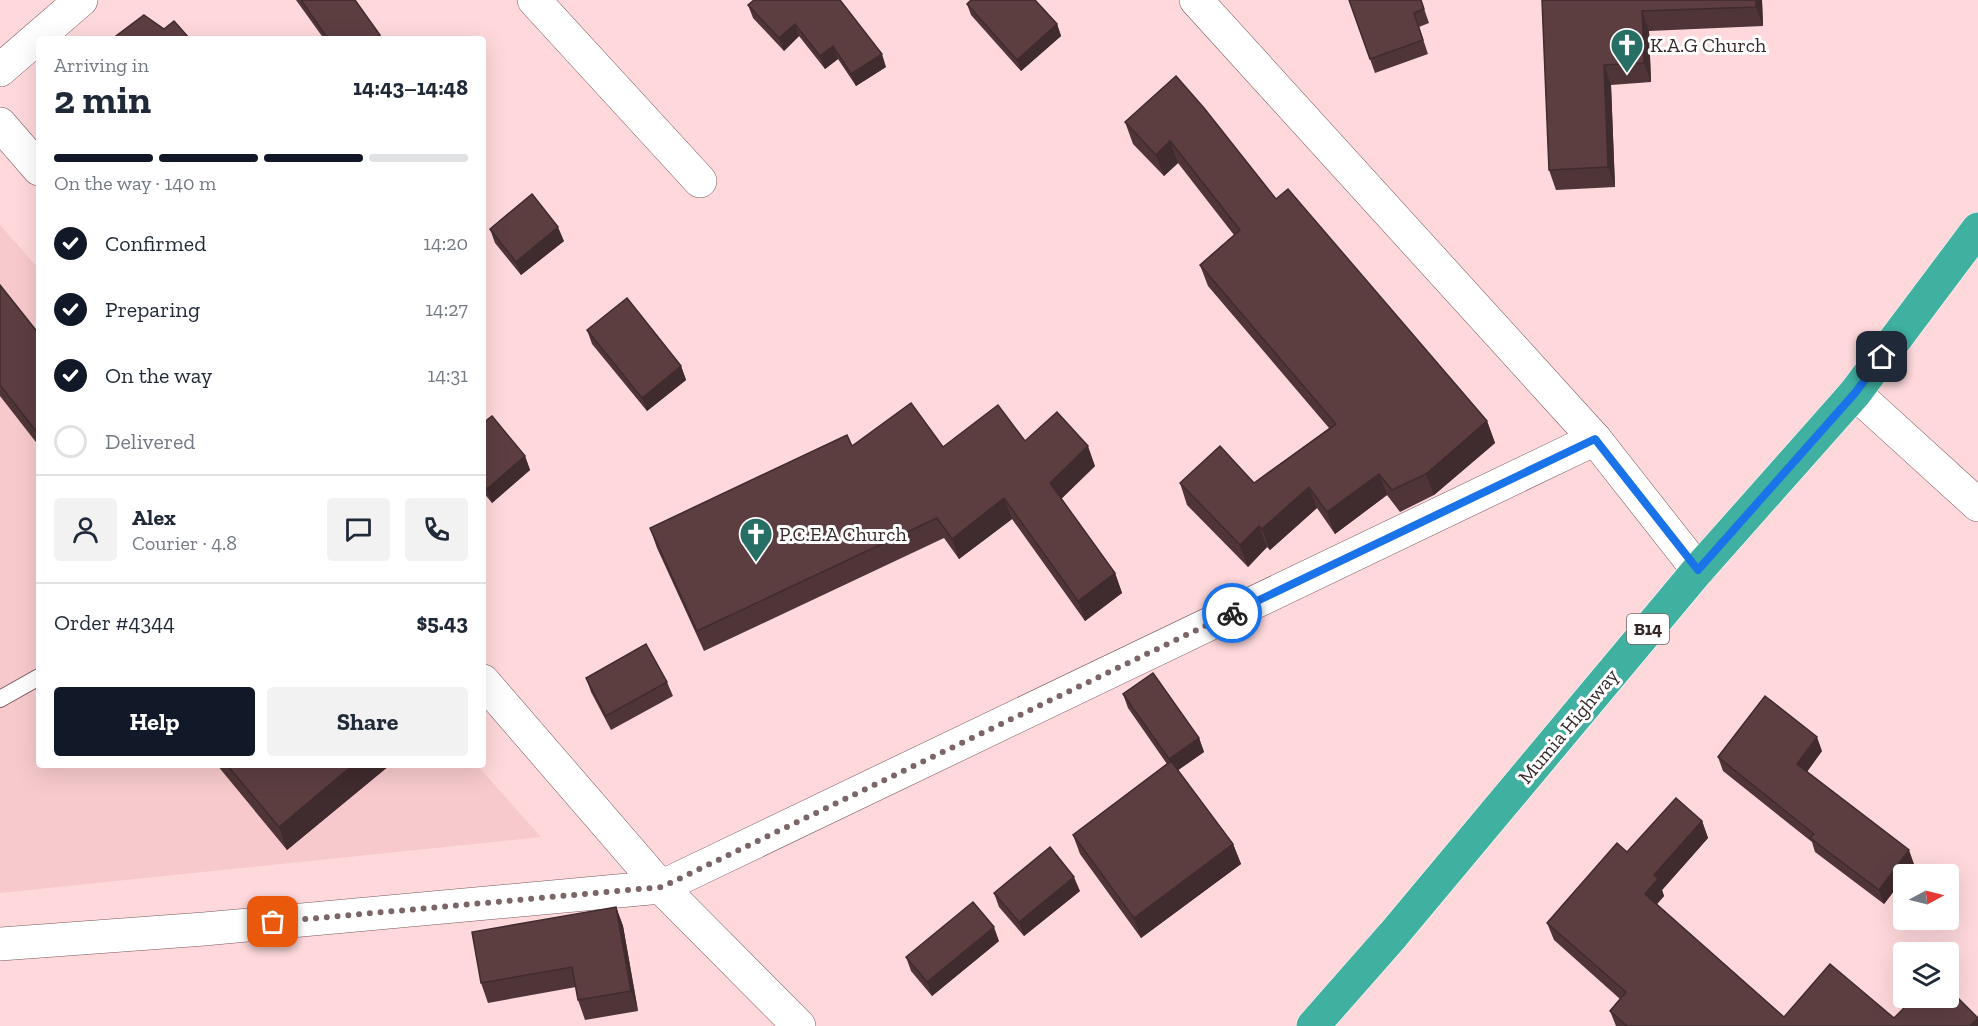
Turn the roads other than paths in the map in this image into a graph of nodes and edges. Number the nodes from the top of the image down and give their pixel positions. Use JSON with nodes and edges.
{"nodes":[{"id":1,"x":81,"y":0,"type":"edge"},
{"id":2,"x":534,"y":0,"type":"edge"},
{"id":3,"x":1196,"y":0,"type":"edge"},
{"id":4,"x":39,"y":36,"type":"edge"},
{"id":5,"x":36,"y":39,"type":"edge"},
{"id":6,"x":0,"y":70,"type":"edge"},
{"id":7,"x":0,"y":124,"type":"edge"},
{"id":8,"x":36,"y":166,"type":"edge"},
{"id":9,"x":700,"y":181,"type":"dead end"},
{"id":10,"x":1978,"y":229,"type":"edge"},
{"id":11,"x":1855,"y":393,"type":"junction"},
{"id":12,"x":1595,"y":439,"type":"junction"},
{"id":13,"x":1978,"y":505,"type":"edge"},
{"id":14,"x":1698,"y":570,"type":"junction"},
{"id":15,"x":36,"y":679,"type":"edge"},
{"id":16,"x":486,"y":684,"type":"edge"},
{"id":17,"x":0,"y":699,"type":"edge"},
{"id":18,"x":662,"y":887,"type":"junction"},
{"id":19,"x":0,"y":944,"type":"edge"},
{"id":20,"x":799,"y":1026,"type":"edge"},
{"id":21,"x":1313,"y":1026,"type":"edge"}],
"edges":[{"from":1,"to":4,"type":"street"},
{"from":2,"to":9,"type":"street"},
{"from":3,"to":12,"type":"street"},
{"from":5,"to":6,"type":"street"},
{"from":7,"to":8,"type":"street"},
{"from":10,"to":11,"type":"highway","name":"Mumia Highway","number":"B14"},
{"from":11,"to":13,"type":"street"},
{"from":11,"to":14,"type":"highway","name":"Mumia Highway","number":"B14"},
{"from":12,"to":14,"type":"street"},
{"from":12,"to":18,"type":"street"},
{"from":14,"to":21,"type":"highway","name":"Mumia Highway","number":"B14"},
{"from":15,"to":17,"type":"lane"},
{"from":16,"to":18,"type":"street"},
{"from":18,"to":19,"type":"street"},
{"from":18,"to":20,"type":"street"}]}
